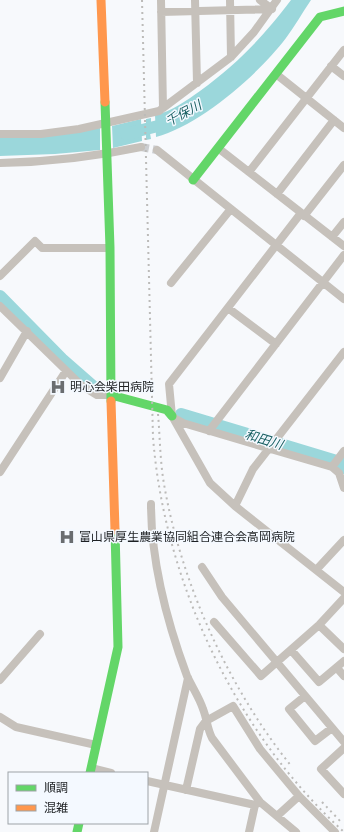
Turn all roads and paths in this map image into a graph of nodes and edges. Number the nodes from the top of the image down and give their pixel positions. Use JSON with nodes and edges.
{"nodes":[{"id":1,"x":101,"y":0,"type":"edge"},
{"id":2,"x":161,"y":0,"type":"edge"},
{"id":3,"x":196,"y":0,"type":"edge"},
{"id":4,"x":230,"y":0,"type":"edge"},
{"id":5,"x":260,"y":0,"type":"edge"},
{"id":6,"x":277,"y":0,"type":"edge"},
{"id":7,"x":272,"y":9,"type":"junction"},
{"id":8,"x":230,"y":10,"type":"junction"},
{"id":9,"x":196,"y":11,"type":"junction"},
{"id":10,"x":344,"y":11,"type":"edge"},
{"id":11,"x":161,"y":12,"type":"junction"},
{"id":12,"x":344,"y":50,"type":"edge"},
{"id":13,"x":231,"y":57,"type":"junction"},
{"id":14,"x":331,"y":66,"type":"junction"},
{"id":15,"x":276,"y":74,"type":"junction"},
{"id":16,"x":344,"y":76,"type":"edge"},
{"id":17,"x":197,"y":83,"type":"junction"},
{"id":18,"x":306,"y":98,"type":"junction"},
{"id":19,"x":163,"y":108,"type":"junction"},
{"id":20,"x":334,"y":120,"type":"junction"},
{"id":21,"x":106,"y":124,"type":"junction"},
{"id":22,"x":344,"y":128,"type":"edge"},
{"id":23,"x":0,"y":134,"type":"edge"},
{"id":24,"x":141,"y":147,"type":"tunnel mouth"},
{"id":25,"x":218,"y":148,"type":"junction"},
{"id":26,"x":157,"y":150,"type":"tunnel mouth"},
{"id":27,"x":107,"y":152,"type":"junction"},
{"id":28,"x":0,"y":163,"type":"edge"},
{"id":29,"x":344,"y":165,"type":"edge"},
{"id":30,"x":249,"y":172,"type":"junction"},
{"id":31,"x":193,"y":180,"type":"junction"},
{"id":32,"x":277,"y":194,"type":"junction"},
{"id":33,"x":230,"y":210,"type":"junction"},
{"id":34,"x":303,"y":214,"type":"junction"},
{"id":35,"x":344,"y":222,"type":"edge"},
{"id":36,"x":332,"y":237,"type":"junction"},
{"id":37,"x":276,"y":246,"type":"junction"},
{"id":38,"x":344,"y":246,"type":"edge"},
{"id":39,"x":110,"y":248,"type":"junction"},
{"id":40,"x":344,"y":255,"type":"edge"},
{"id":41,"x":0,"y":276,"type":"edge"},
{"id":42,"x":323,"y":282,"type":"junction"},
{"id":43,"x":172,"y":283,"type":"dead end"},
{"id":44,"x":344,"y":299,"type":"edge"},
{"id":45,"x":0,"y":306,"type":"edge"},
{"id":46,"x":228,"y":308,"type":"junction"},
{"id":47,"x":27,"y":331,"type":"junction"},
{"id":48,"x":276,"y":344,"type":"junction"},
{"id":49,"x":344,"y":352,"type":"edge"},
{"id":50,"x":66,"y":372,"type":"junction"},
{"id":51,"x":0,"y":378,"type":"edge"},
{"id":52,"x":111,"y":395,"type":"junction"},
{"id":53,"x":172,"y":416,"type":"junction"},
{"id":54,"x":210,"y":429,"type":"junction"},
{"id":55,"x":270,"y":447,"type":"junction"},
{"id":56,"x":343,"y":454,"type":"edge"},
{"id":57,"x":332,"y":466,"type":"junction"},
{"id":58,"x":0,"y":472,"type":"edge"},
{"id":59,"x":344,"y":488,"type":"edge"},
{"id":60,"x":151,"y":504,"type":"dead end"},
{"id":61,"x":235,"y":506,"type":"junction"},
{"id":62,"x":344,"y":540,"type":"edge"},
{"id":63,"x":202,"y":567,"type":"dead end"},
{"id":64,"x":317,"y":569,"type":"junction"},
{"id":65,"x":344,"y":592,"type":"edge"},
{"id":66,"x":344,"y":598,"type":"edge"},
{"id":67,"x":214,"y":622,"type":"dead end"},
{"id":68,"x":319,"y":625,"type":"junction"},
{"id":69,"x":40,"y":634,"type":"dead end"},
{"id":70,"x":344,"y":649,"type":"edge"},
{"id":71,"x":291,"y":650,"type":"junction"},
{"id":72,"x":344,"y":661,"type":"edge"},
{"id":73,"x":276,"y":663,"type":"junction"},
{"id":74,"x":337,"y":668,"type":"junction"},
{"id":75,"x":344,"y":676,"type":"edge"},
{"id":76,"x":188,"y":678,"type":"junction"},
{"id":77,"x":0,"y":680,"type":"edge"},
{"id":78,"x":305,"y":696,"type":"junction"},
{"id":79,"x":0,"y":717,"type":"edge"},
{"id":80,"x":206,"y":721,"type":"junction"},
{"id":81,"x":332,"y":728,"type":"junction"},
{"id":82,"x":344,"y":742,"type":"edge"},
{"id":83,"x":96,"y":745,"type":"junction"},
{"id":84,"x":344,"y":748,"type":"edge"},
{"id":85,"x":91,"y":771,"type":"edge"},
{"id":86,"x":102,"y":772,"type":"edge"},
{"id":87,"x":148,"y":781,"type":"edge"},
{"id":88,"x":164,"y":785,"type":"junction"},
{"id":89,"x":186,"y":790,"type":"junction"},
{"id":90,"x":344,"y":794,"type":"edge"},
{"id":91,"x":299,"y":796,"type":"junction"},
{"id":92,"x":258,"y":803,"type":"junction"},
{"id":93,"x":277,"y":816,"type":"junction"},
{"id":94,"x":154,"y":832,"type":"edge"},
{"id":95,"x":249,"y":832,"type":"edge"},
{"id":96,"x":296,"y":832,"type":"edge"},
{"id":97,"x":335,"y":832,"type":"edge"}],
"edges":[{"from":1,"to":21,"type":"street"},
{"from":2,"to":11,"type":"street"},
{"from":3,"to":9,"type":"street"},
{"from":4,"to":8,"type":"street"},
{"from":5,"to":7,"type":"street"},
{"from":6,"to":7,"type":"street"},
{"from":7,"to":8,"type":"street"},
{"from":7,"to":13,"type":"street"},
{"from":8,"to":9,"type":"street"},
{"from":8,"to":13,"type":"street"},
{"from":9,"to":11,"type":"street"},
{"from":9,"to":17,"type":"street"},
{"from":10,"to":15,"type":"street"},
{"from":11,"to":19,"type":"street"},
{"from":12,"to":14,"type":"street"},
{"from":13,"to":17,"type":"street"},
{"from":14,"to":16,"type":"street"},
{"from":14,"to":18,"type":"street"},
{"from":15,"to":18,"type":"street"},
{"from":15,"to":25,"type":"street"},
{"from":17,"to":19,"type":"street"},
{"from":18,"to":20,"type":"street"},
{"from":18,"to":30,"type":"street"},
{"from":19,"to":21,"type":"street"},
{"from":20,"to":22,"type":"street"},
{"from":20,"to":32,"type":"street"},
{"from":21,"to":23,"type":"street"},
{"from":21,"to":27,"type":"street"},
{"from":24,"to":27,"type":"street"},
{"from":25,"to":30,"type":"street"},
{"from":25,"to":31,"type":"street"},
{"from":26,"to":31,"type":"street"},
{"from":27,"to":28,"type":"street"},
{"from":27,"to":39,"type":"street"},
{"from":29,"to":34,"type":"street"},
{"from":30,"to":32,"type":"street"},
{"from":31,"to":33,"type":"street"},
{"from":32,"to":34,"type":"street"},
{"from":33,"to":37,"type":"street"},
{"from":33,"to":43,"type":"street"},
{"from":34,"to":36,"type":"street"},
{"from":34,"to":37,"type":"street"},
{"from":35,"to":36,"type":"street"},
{"from":36,"to":38,"type":"street"},
{"from":37,"to":42,"type":"street"},
{"from":37,"to":46,"type":"street"},
{"from":39,"to":41,"type":"street"},
{"from":39,"to":52,"type":"street"},
{"from":40,"to":42,"type":"street"},
{"from":42,"to":44,"type":"street"},
{"from":42,"to":48,"type":"street"},
{"from":45,"to":47,"type":"street"},
{"from":46,"to":48,"type":"street"},
{"from":46,"to":53,"type":"street"},
{"from":47,"to":50,"type":"street"},
{"from":47,"to":51,"type":"street"},
{"from":48,"to":54,"type":"street"},
{"from":49,"to":55,"type":"street"},
{"from":50,"to":52,"type":"street"},
{"from":50,"to":58,"type":"street"},
{"from":52,"to":53,"type":"street"},
{"from":52,"to":83,"type":"street"},
{"from":53,"to":54,"type":"street"},
{"from":53,"to":61,"type":"street"},
{"from":54,"to":55,"type":"street"},
{"from":55,"to":57,"type":"street"},
{"from":55,"to":61,"type":"street"},
{"from":56,"to":57,"type":"street"},
{"from":57,"to":59,"type":"street"},
{"from":60,"to":76,"type":"street"},
{"from":61,"to":64,"type":"street"},
{"from":62,"to":64,"type":"street"},
{"from":63,"to":73,"type":"street"},
{"from":64,"to":65,"type":"street"},
{"from":66,"to":68,"type":"street"},
{"from":67,"to":73,"type":"street"},
{"from":68,"to":70,"type":"street"},
{"from":68,"to":71,"type":"street"},
{"from":69,"to":77,"type":"street"},
{"from":71,"to":73,"type":"street"},
{"from":71,"to":74,"type":"street"},
{"from":72,"to":74,"type":"street"},
{"from":73,"to":78,"type":"street"},
{"from":74,"to":75,"type":"street"},
{"from":76,"to":80,"type":"street"},
{"from":76,"to":88,"type":"street"},
{"from":78,"to":81,"type":"street"},
{"from":78,"to":81,"type":"street"},
{"from":79,"to":83,"type":"street"},
{"from":80,"to":89,"type":"street"},
{"from":80,"to":91,"type":"street"},
{"from":80,"to":92,"type":"street"},
{"from":81,"to":82,"type":"street"},
{"from":83,"to":85,"type":"street"},
{"from":84,"to":90,"type":"street"},
{"from":85,"to":86,"type":"street"},
{"from":87,"to":88,"type":"street"},
{"from":88,"to":89,"type":"street"},
{"from":88,"to":94,"type":"street"},
{"from":89,"to":92,"type":"street"},
{"from":91,"to":93,"type":"street"},
{"from":91,"to":97,"type":"street"},
{"from":92,"to":93,"type":"street"},
{"from":92,"to":95,"type":"street"},
{"from":93,"to":96,"type":"street"}]}
